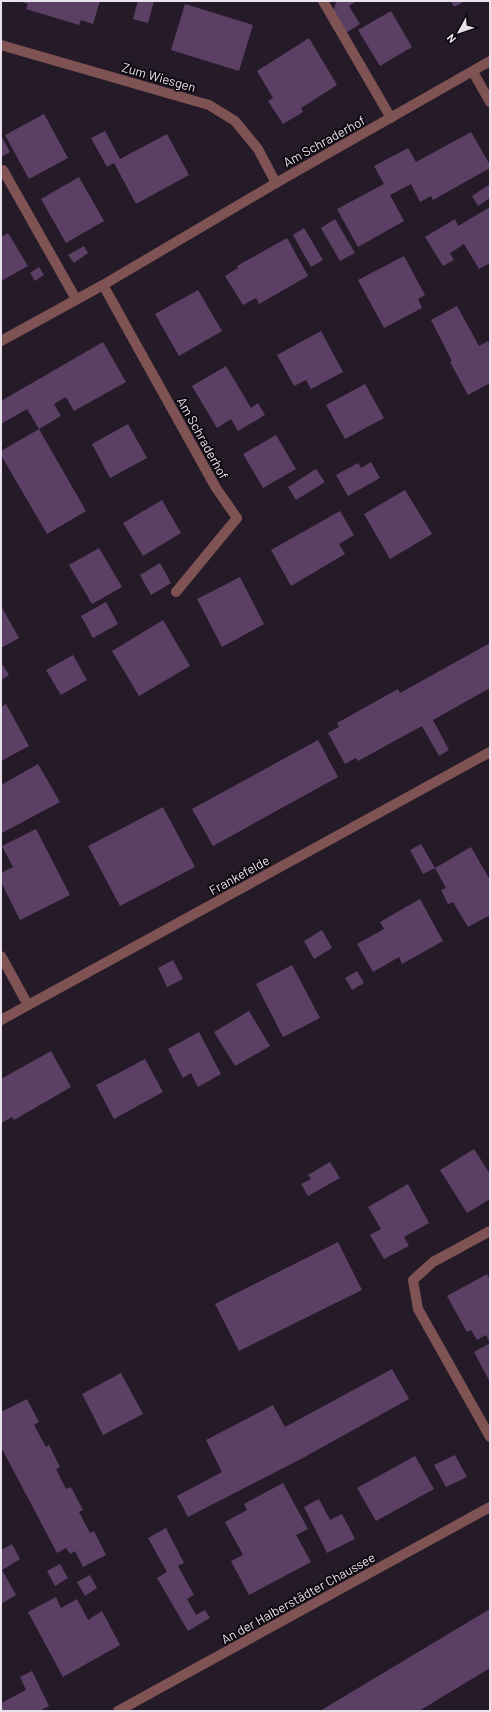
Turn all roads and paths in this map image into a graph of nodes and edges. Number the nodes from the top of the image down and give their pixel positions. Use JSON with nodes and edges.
{"nodes":[{"id":1,"x":323,"y":1,"type":"edge"},
{"id":2,"x":1,"y":45,"type":"edge"},
{"id":3,"x":490,"y":61,"type":"edge"},
{"id":4,"x":473,"y":72,"type":"junction"},
{"id":5,"x":490,"y":102,"type":"edge"},
{"id":6,"x":391,"y":118,"type":"junction"},
{"id":7,"x":3,"y":170,"type":"dead end"},
{"id":8,"x":276,"y":183,"type":"junction"},
{"id":9,"x":104,"y":285,"type":"junction"},
{"id":10,"x":76,"y":299,"type":"junction"},
{"id":11,"x":1,"y":341,"type":"edge"},
{"id":12,"x":176,"y":592,"type":"dead end"},
{"id":13,"x":490,"y":752,"type":"edge"},
{"id":14,"x":1,"y":956,"type":"edge"},
{"id":15,"x":28,"y":1005,"type":"junction"},
{"id":16,"x":1,"y":1020,"type":"edge"},
{"id":17,"x":490,"y":1231,"type":"edge"},
{"id":18,"x":490,"y":1437,"type":"edge"},
{"id":19,"x":490,"y":1507,"type":"edge"},
{"id":20,"x":118,"y":1711,"type":"edge"}],
"edges":[{"from":1,"to":6,"type":"street"},
{"from":2,"to":8,"type":"street","name":"Zum Wiesgen"},
{"from":3,"to":4,"type":"street","name":"Am Schraderhof"},
{"from":4,"to":5,"type":"street"},
{"from":4,"to":6,"type":"street","name":"Am Schraderhof"},
{"from":6,"to":8,"type":"street","name":"Am Schraderhof"},
{"from":7,"to":10,"type":"street"},
{"from":8,"to":9,"type":"street","name":"Am Schraderhof"},
{"from":9,"to":10,"type":"street","name":"Am Schraderhof"},
{"from":9,"to":12,"type":"street","name":"Am Schraderhof"},
{"from":10,"to":11,"type":"street","name":"Am Schraderhof"},
{"from":13,"to":15,"type":"street","name":"Frankefelde"},
{"from":14,"to":15,"type":"street"},
{"from":15,"to":16,"type":"street","name":"Frankefelde"},
{"from":17,"to":18,"type":"street"},
{"from":19,"to":20,"type":"street","name":"An der Halberstädter Chaussee"}]}
